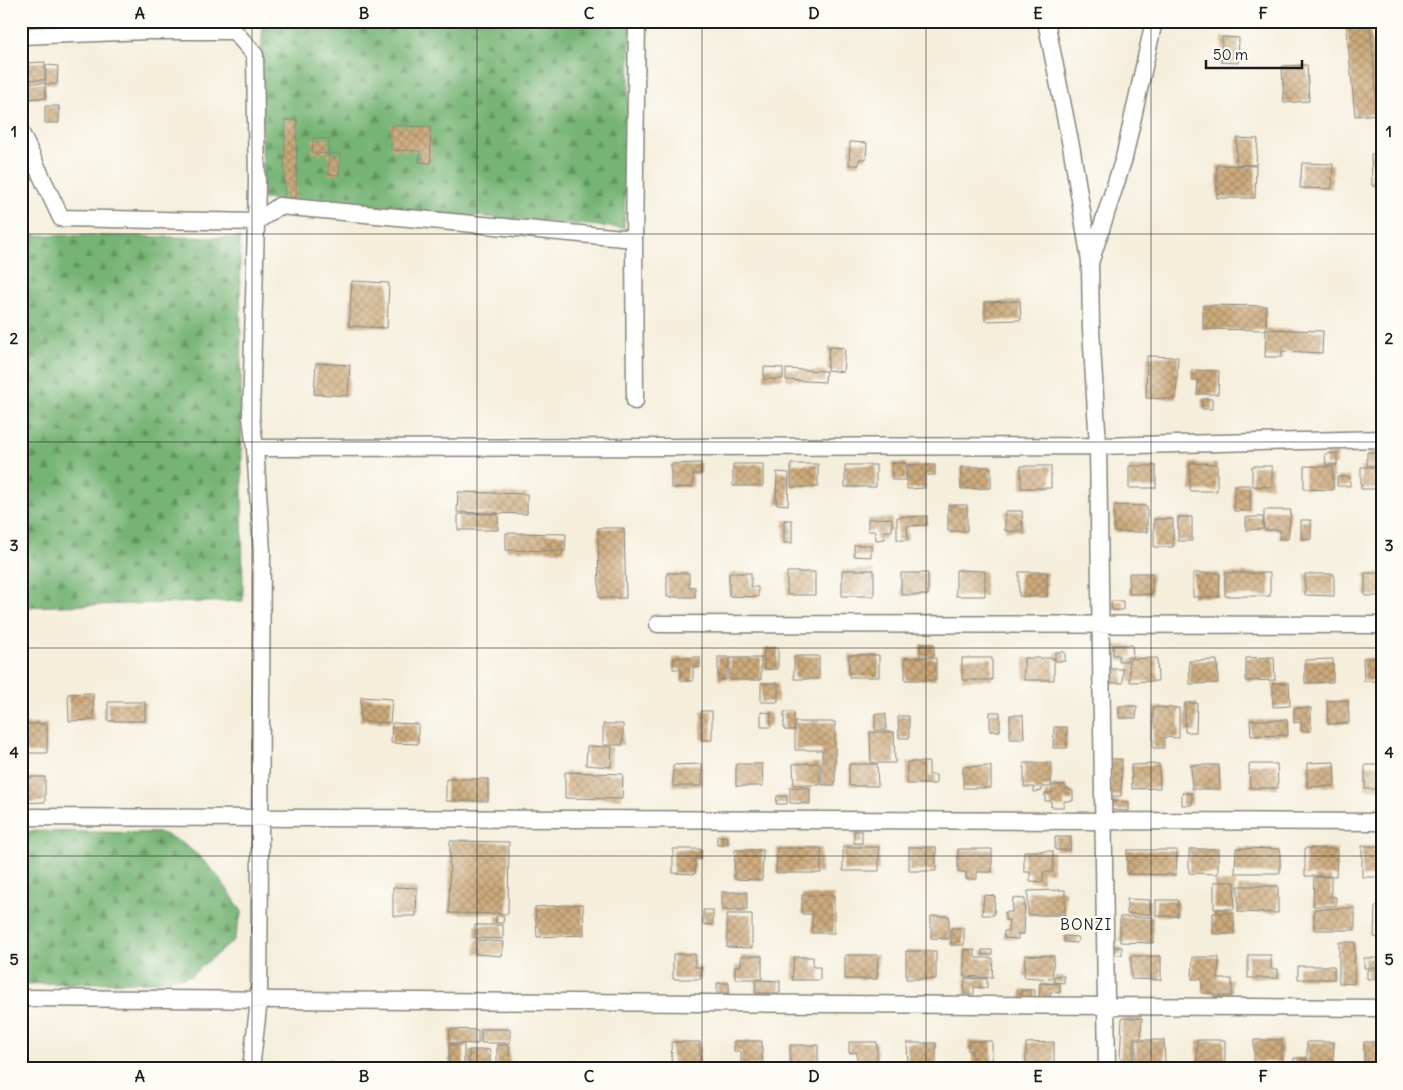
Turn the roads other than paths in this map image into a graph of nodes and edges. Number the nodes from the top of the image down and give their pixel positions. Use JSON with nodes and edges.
{"nodes":[{"id":1,"x":637,"y":21,"type":"edge"},
{"id":2,"x":1046,"y":21,"type":"edge"},
{"id":3,"x":1157,"y":22,"type":"edge"},
{"id":4,"x":21,"y":36,"type":"edge"},
{"id":5,"x":21,"y":133,"type":"edge"},
{"id":6,"x":256,"y":222,"type":"junction"},
{"id":7,"x":634,"y":239,"type":"junction"},
{"id":8,"x":1090,"y":263,"type":"junction"},
{"id":9,"x":635,"y":401,"type":"dead end"},
{"id":10,"x":1382,"y":439,"type":"edge"},
{"id":11,"x":1098,"y":446,"type":"junction"},
{"id":12,"x":255,"y":448,"type":"junction"},
{"id":13,"x":1101,"y":623,"type":"junction"},
{"id":14,"x":658,"y":624,"type":"dead end"},
{"id":15,"x":1382,"y":624,"type":"edge"},
{"id":16,"x":21,"y":817,"type":"edge"},
{"id":17,"x":260,"y":818,"type":"junction"},
{"id":18,"x":1103,"y":821,"type":"junction"},
{"id":19,"x":1382,"y":822,"type":"edge"},
{"id":20,"x":21,"y":998,"type":"edge"},
{"id":21,"x":259,"y":1000,"type":"junction"},
{"id":22,"x":1106,"y":1006,"type":"junction"},
{"id":23,"x":1382,"y":1008,"type":"edge"},
{"id":24,"x":251,"y":1069,"type":"edge"},
{"id":25,"x":1107,"y":1069,"type":"edge"}],
"edges":[{"from":1,"to":7,"type":"street"},
{"from":2,"to":8,"type":"street"},
{"from":3,"to":8,"type":"street"},
{"from":4,"to":6,"type":"street"},
{"from":5,"to":6,"type":"street"},
{"from":6,"to":7,"type":"street"},
{"from":6,"to":12,"type":"street"},
{"from":7,"to":9,"type":"street"},
{"from":8,"to":11,"type":"street"},
{"from":10,"to":11,"type":"street"},
{"from":11,"to":12,"type":"street"},
{"from":11,"to":13,"type":"street"},
{"from":12,"to":17,"type":"street"},
{"from":13,"to":14,"type":"street"},
{"from":13,"to":15,"type":"street"},
{"from":13,"to":18,"type":"street"},
{"from":16,"to":17,"type":"street"},
{"from":17,"to":18,"type":"street"},
{"from":17,"to":21,"type":"street"},
{"from":18,"to":19,"type":"street"},
{"from":18,"to":22,"type":"street"},
{"from":20,"to":21,"type":"street"},
{"from":21,"to":22,"type":"street"},
{"from":21,"to":24,"type":"street"},
{"from":22,"to":23,"type":"street"},
{"from":22,"to":25,"type":"street"}]}
